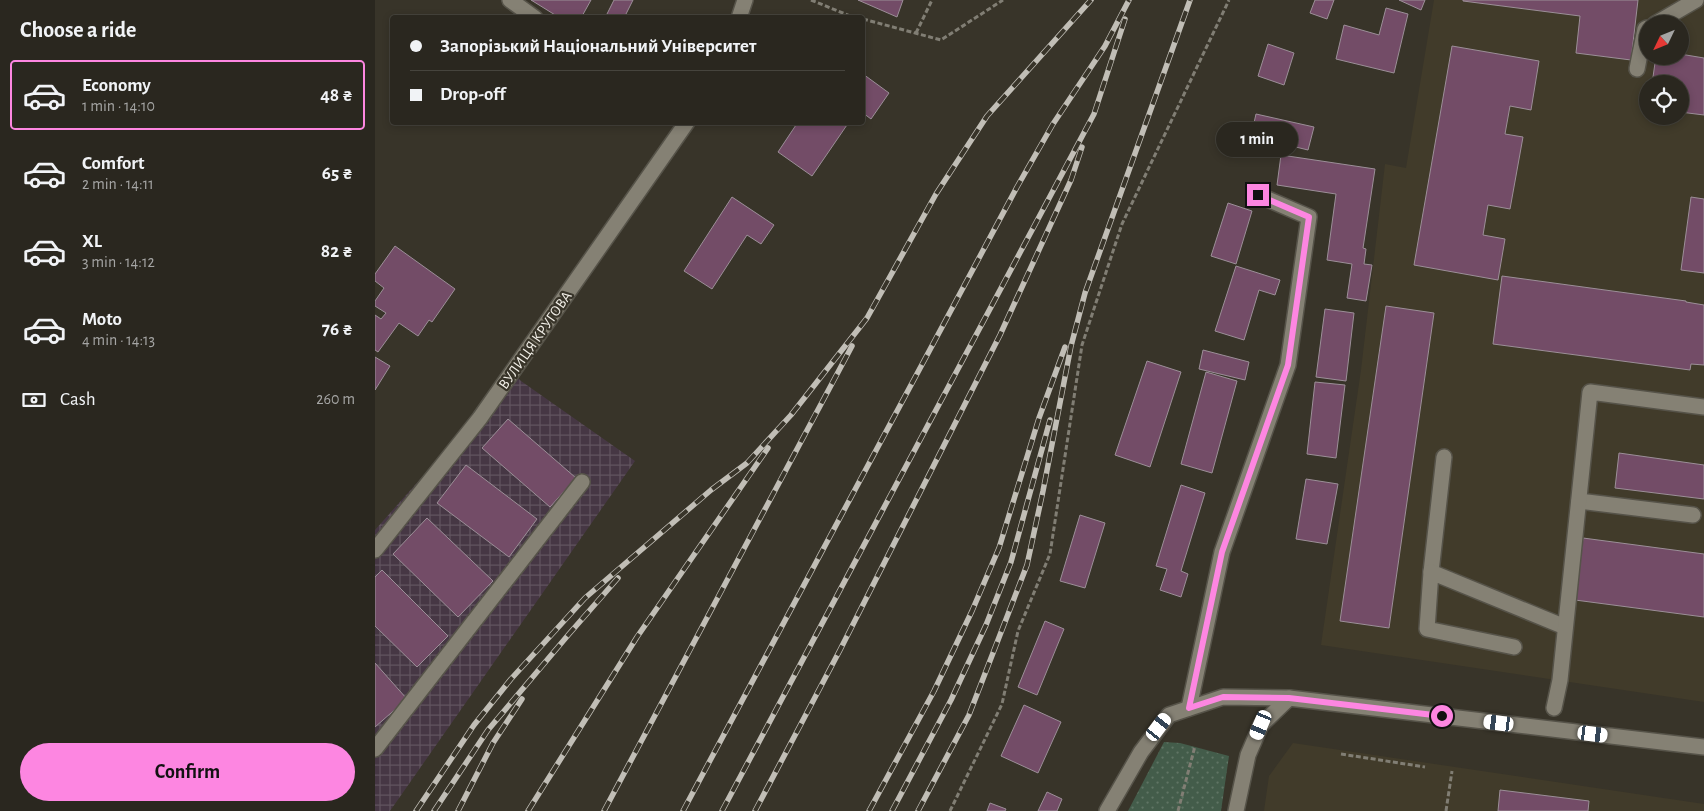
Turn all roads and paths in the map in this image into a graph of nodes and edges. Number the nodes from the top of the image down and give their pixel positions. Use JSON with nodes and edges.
{"nodes":[{"id":1,"x":510,"y":0,"type":"edge"},
{"id":2,"x":745,"y":0,"type":"edge"},
{"id":3,"x":811,"y":0,"type":"edge"},
{"id":4,"x":932,"y":0,"type":"edge"},
{"id":5,"x":1003,"y":0,"type":"edge"},
{"id":6,"x":1229,"y":0,"type":"edge"},
{"id":7,"x":1696,"y":0,"type":"edge"},
{"id":8,"x":531,"y":15,"type":"edge"},
{"id":9,"x":740,"y":15,"type":"edge"},
{"id":10,"x":848,"y":15,"type":"edge"},
{"id":11,"x":1670,"y":15,"type":"edge"},
{"id":12,"x":865,"y":20,"type":"edge"},
{"id":13,"x":916,"y":33,"type":"junction"},
{"id":14,"x":1639,"y":59,"type":"edge"},
{"id":15,"x":1637,"y":69,"type":"dead end"},
{"id":16,"x":685,"y":125,"type":"edge"},
{"id":17,"x":1258,"y":195,"type":"dead end"},
{"id":18,"x":1704,"y":407,"type":"edge"},
{"id":19,"x":1444,"y":457,"type":"dead end"},
{"id":20,"x":582,"y":482,"type":"dead end"},
{"id":21,"x":1579,"y":500,"type":"junction"},
{"id":22,"x":1693,"y":515,"type":"dead end"},
{"id":23,"x":375,"y":550,"type":"edge"},
{"id":24,"x":1431,"y":572,"type":"junction"},
{"id":25,"x":1565,"y":627,"type":"junction"},
{"id":26,"x":1514,"y":647,"type":"dead end"},
{"id":27,"x":1289,"y":698,"type":"junction"},
{"id":28,"x":1189,"y":708,"type":"junction"},
{"id":29,"x":1554,"y":708,"type":"dead end"},
{"id":30,"x":1195,"y":746,"type":"dead end"},
{"id":31,"x":1704,"y":748,"type":"edge"},
{"id":32,"x":375,"y":749,"type":"edge"},
{"id":33,"x":1341,"y":754,"type":"dead end"},
{"id":34,"x":1425,"y":767,"type":"dead end"},
{"id":35,"x":1453,"y":771,"type":"dead end"},
{"id":36,"x":950,"y":811,"type":"edge"},
{"id":37,"x":1107,"y":811,"type":"edge"},
{"id":38,"x":1178,"y":811,"type":"edge"},
{"id":39,"x":1236,"y":811,"type":"edge"},
{"id":40,"x":1446,"y":811,"type":"edge"}],
"edges":[{"from":1,"to":8,"type":"street"},
{"from":2,"to":9,"type":"street"},
{"from":3,"to":10,"type":"path"},
{"from":4,"to":13,"type":"path"},
{"from":5,"to":13,"type":"path"},
{"from":6,"to":36,"type":"path"},
{"from":7,"to":11,"type":"street"},
{"from":12,"to":13,"type":"path"},
{"from":14,"to":15,"type":"street"},
{"from":16,"to":23,"type":"street","name":"ВУЛИЦЯ КРУГОВА"},
{"from":17,"to":28,"type":"street"},
{"from":18,"to":21,"type":"street"},
{"from":19,"to":24,"type":"street"},
{"from":20,"to":32,"type":"street"},
{"from":21,"to":22,"type":"street"},
{"from":21,"to":25,"type":"street"},
{"from":24,"to":25,"type":"street"},
{"from":24,"to":26,"type":"street"},
{"from":25,"to":29,"type":"street"},
{"from":27,"to":28,"type":"street"},
{"from":27,"to":31,"type":"street"},
{"from":27,"to":39,"type":"street"},
{"from":28,"to":37,"type":"street"},
{"from":30,"to":38,"type":"path"},
{"from":33,"to":34,"type":"path"},
{"from":35,"to":40,"type":"path"}]}
